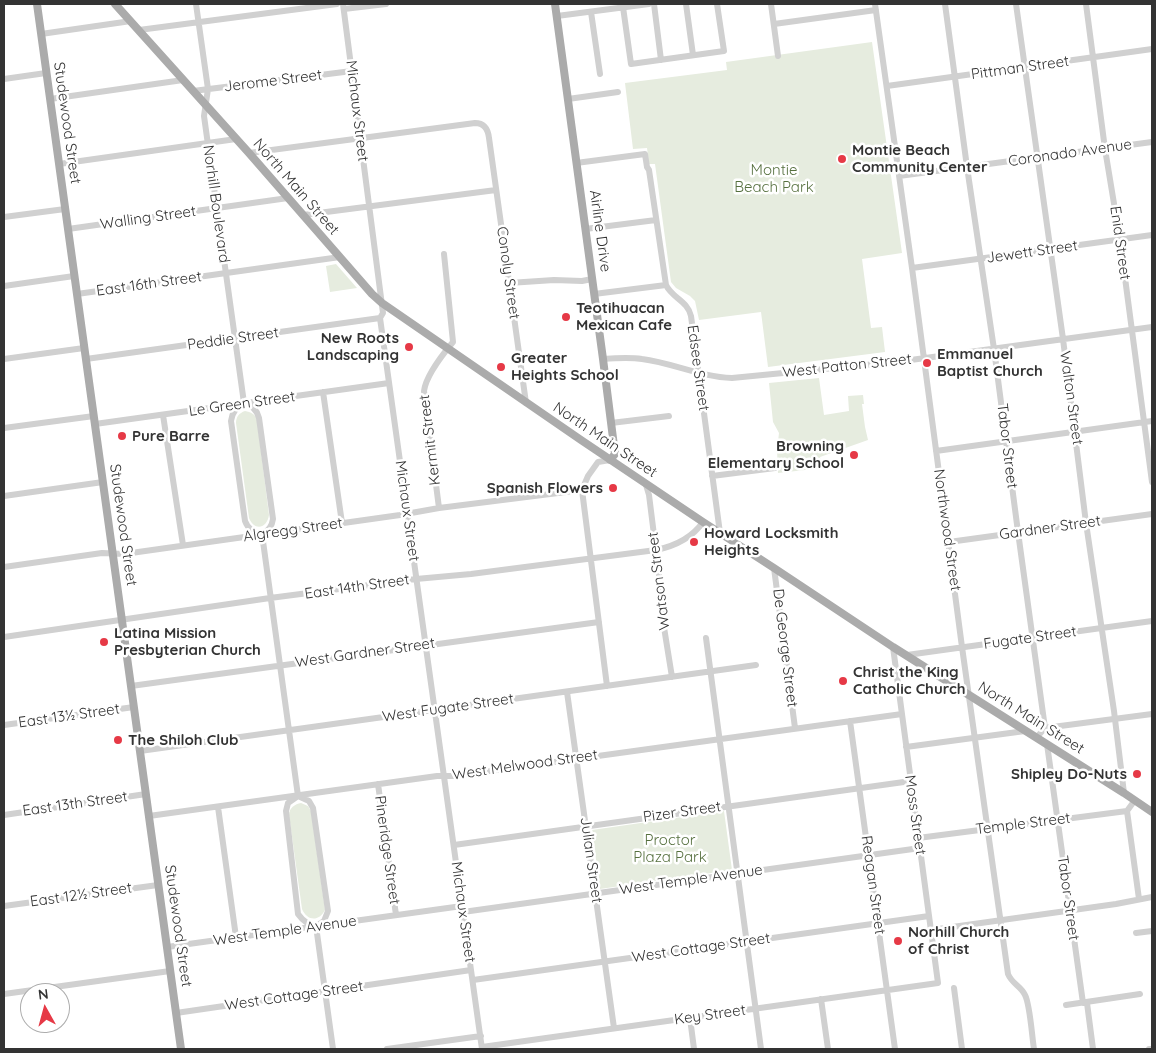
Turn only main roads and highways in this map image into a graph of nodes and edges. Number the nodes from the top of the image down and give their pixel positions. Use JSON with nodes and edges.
{"nodes":[{"id":1,"x":37,"y":4,"type":"edge"},
{"id":2,"x":115,"y":4,"type":"edge"},
{"id":3,"x":555,"y":4,"type":"edge"},
{"id":4,"x":610,"y":460,"type":"junction"},
{"id":5,"x":1150,"y":809,"type":"edge"},
{"id":6,"x":181,"y":1049,"type":"edge"}],
"edges":[{"from":1,"to":6,"type":"main road","name":"Studewood Street"},
{"from":2,"to":4,"type":"main road","name":"North Main Street"},
{"from":3,"to":4,"type":"main road","name":"Airline Drive"},
{"from":4,"to":5,"type":"main road","name":"North Main Street"}]}
